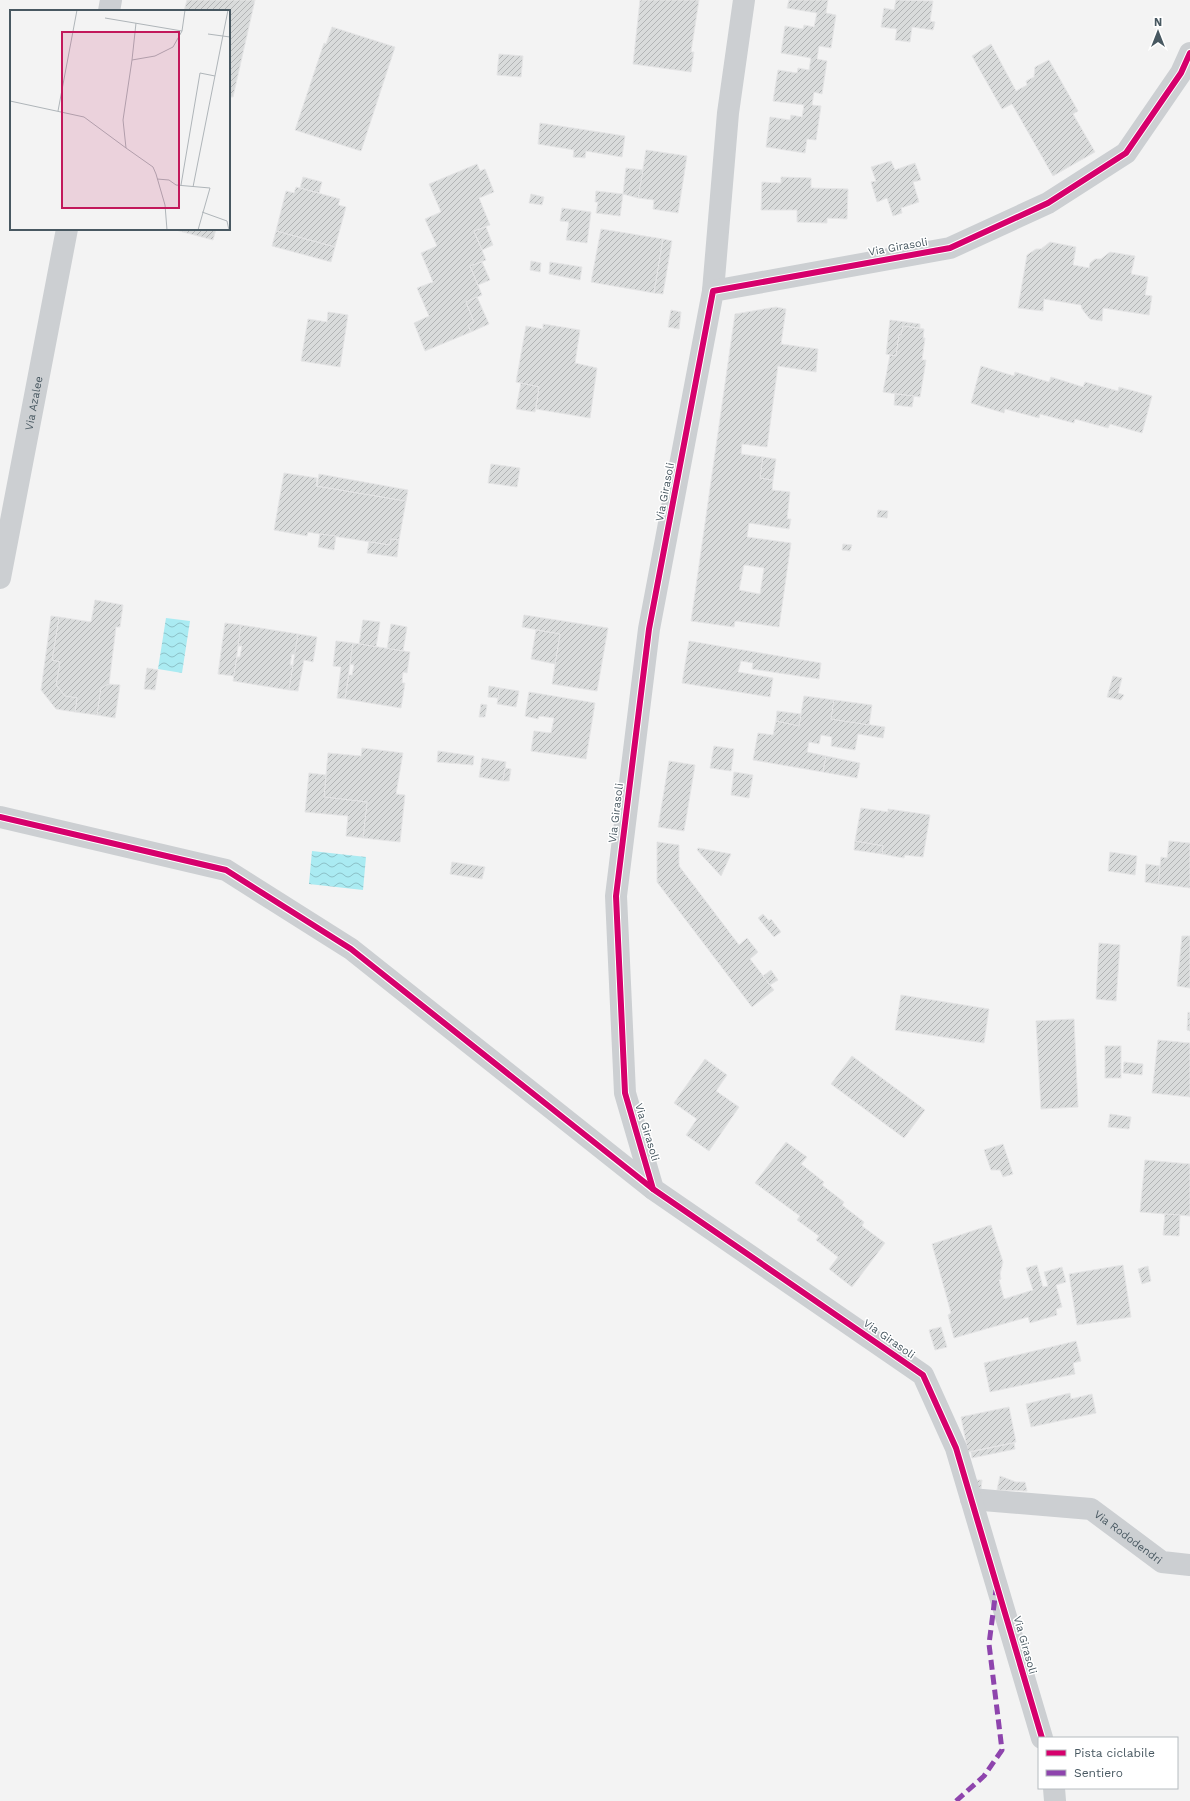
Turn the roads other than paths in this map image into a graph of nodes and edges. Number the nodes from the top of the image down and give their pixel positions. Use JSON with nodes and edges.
{"nodes":[{"id":1,"x":111,"y":0,"type":"edge"},
{"id":2,"x":744,"y":0,"type":"edge"},
{"id":3,"x":109,"y":10,"type":"edge"},
{"id":4,"x":1190,"y":53,"type":"edge"},
{"id":5,"x":67,"y":230,"type":"edge"},
{"id":6,"x":713,"y":291,"type":"junction"},
{"id":7,"x":0,"y":578,"type":"edge"},
{"id":8,"x":0,"y":817,"type":"edge"},
{"id":9,"x":653,"y":1189,"type":"junction"},
{"id":10,"x":971,"y":1499,"type":"junction"},
{"id":11,"x":1190,"y":1565,"type":"edge"},
{"id":12,"x":1042,"y":1737,"type":"edge"},
{"id":13,"x":1054,"y":1789,"type":"edge"},
{"id":14,"x":1055,"y":1801,"type":"edge"}],
"edges":[{"from":1,"to":3,"type":"street"},
{"from":2,"to":6,"type":"street"},
{"from":4,"to":6,"type":"street","name":"Via Girasoli"},
{"from":5,"to":7,"type":"street","name":"Via Azalee"},
{"from":6,"to":9,"type":"street","name":"Via Girasoli"},
{"from":8,"to":9,"type":"street"},
{"from":9,"to":10,"type":"street","name":"Via Girasoli"},
{"from":10,"to":11,"type":"street","name":"Via Rododendri"},
{"from":10,"to":12,"type":"street","name":"Via Girasoli"},
{"from":13,"to":14,"type":"street"}]}
